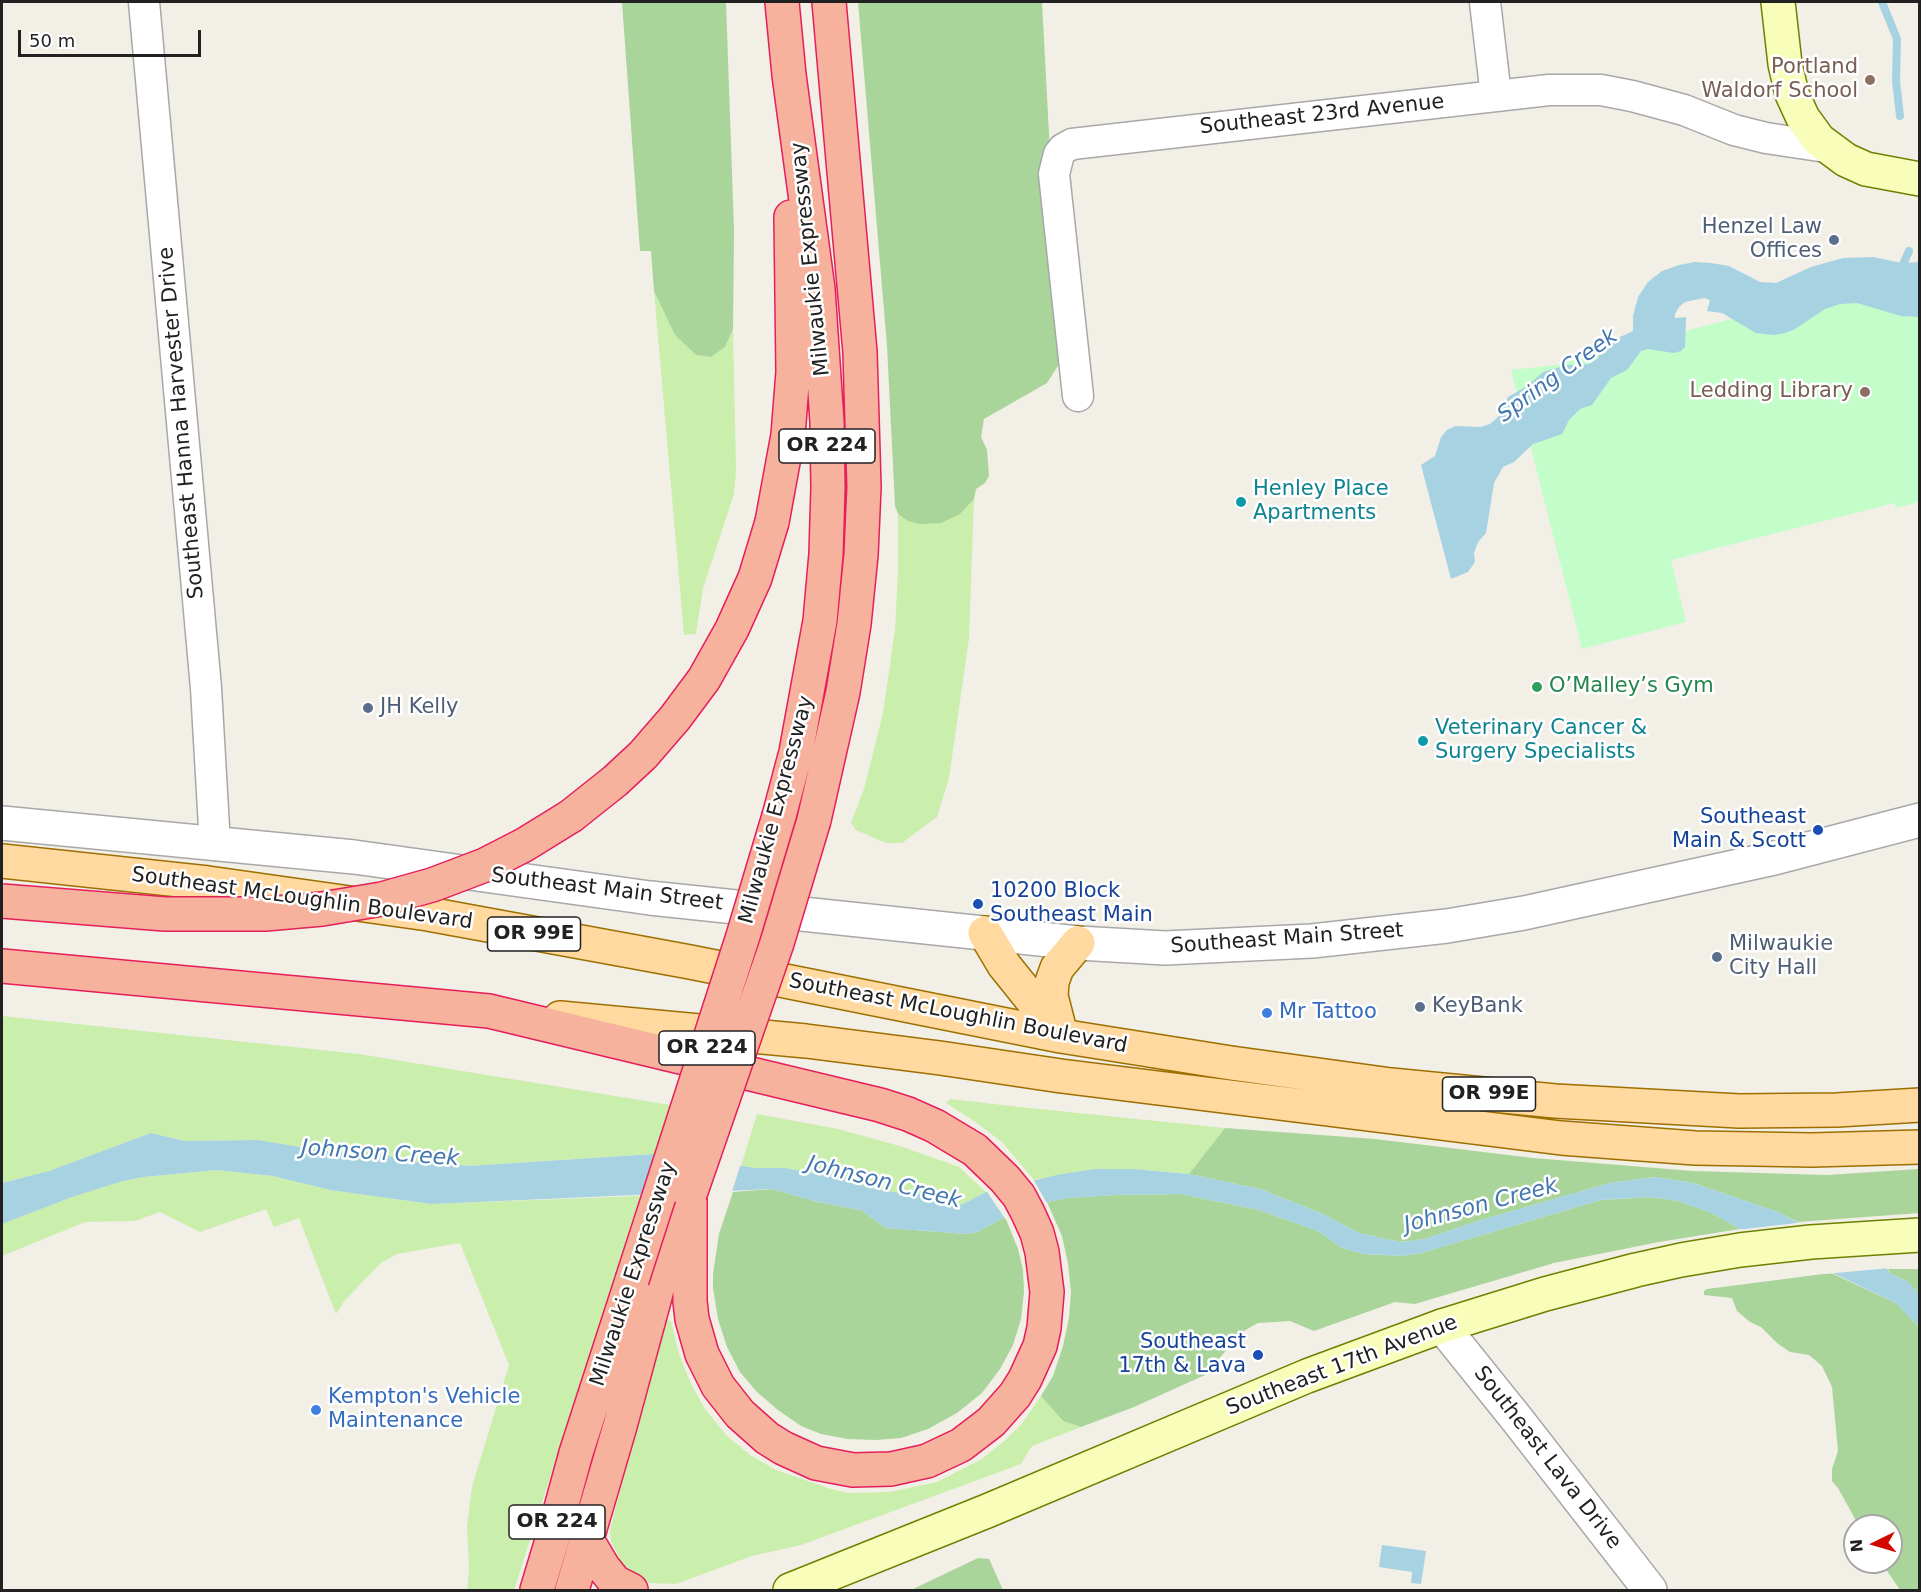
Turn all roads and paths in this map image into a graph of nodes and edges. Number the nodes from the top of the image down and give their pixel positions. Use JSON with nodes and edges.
{"nodes":[{"id":1,"x":144,"y":2,"type":"edge"},
{"id":2,"x":782,"y":2,"type":"edge"},
{"id":3,"x":829,"y":2,"type":"edge"},
{"id":4,"x":1485,"y":2,"type":"edge"},
{"id":5,"x":1778,"y":2,"type":"edge"},
{"id":6,"x":789,"y":75,"type":"junction"},
{"id":7,"x":1496,"y":96,"type":"junction"},
{"id":8,"x":1826,"y":147,"type":"junction"},
{"id":9,"x":1920,"y":179,"type":"edge"},
{"id":10,"x":1078,"y":396,"type":"dead end"},
{"id":11,"x":1920,"y":820,"type":"edge"},
{"id":12,"x":2,"y":823,"type":"edge"},
{"id":13,"x":215,"y":845,"type":"junction"},
{"id":14,"x":2,"y":861,"type":"edge"},
{"id":15,"x":2,"y":901,"type":"edge"},
{"id":16,"x":985,"y":933,"type":"junction"},
{"id":17,"x":1078,"y":943,"type":"junction"},
{"id":18,"x":2,"y":966,"type":"edge"},
{"id":19,"x":489,"y":1011,"type":"junction"},
{"id":20,"x":1061,"y":1036,"type":"junction"},
{"id":21,"x":1920,"y":1105,"type":"edge"},
{"id":22,"x":1920,"y":1147,"type":"edge"},
{"id":23,"x":1920,"y":1235,"type":"edge"},
{"id":24,"x":660,"y":1282,"type":"junction"},
{"id":25,"x":1442,"y":1326,"type":"junction"},
{"id":26,"x":587,"y":1540,"type":"junction"},
{"id":27,"x":537,"y":1590,"type":"edge"},
{"id":28,"x":572,"y":1590,"type":"edge"},
{"id":29,"x":631,"y":1590,"type":"edge"},
{"id":30,"x":790,"y":1590,"type":"edge"},
{"id":31,"x":1650,"y":1590,"type":"edge"}],
"edges":[{"from":1,"to":13,"type":"street","name":"Southeast Hanna Harvester Drive"},
{"from":2,"to":6,"type":"highway","name":"Milwaukie Expressway","number":"OR 224"},
{"from":3,"to":24,"type":"highway","name":"Milwaukie Expressway","number":"OR 224","bridge":true},
{"from":4,"to":7,"type":"street"},
{"from":5,"to":8,"type":"main road"},
{"from":6,"to":15,"type":"highway","bridge":true},
{"from":6,"to":24,"type":"highway","name":"Milwaukie Expressway","number":"OR 224","bridge":true},
{"from":7,"to":8,"type":"street","name":"Southeast 23rd Avenue"},
{"from":7,"to":10,"type":"street","name":"Southeast 23rd Avenue"},
{"from":8,"to":9,"type":"main road"},
{"from":11,"to":17,"type":"street","name":"Southeast Main Street"},
{"from":12,"to":13,"type":"street","name":"Southeast Main Street"},
{"from":13,"to":16,"type":"street","name":"Southeast Main Street"},
{"from":14,"to":20,"type":"main road","name":"Southeast McLoughlin Boulevard","number":"OR 99E"},
{"from":16,"to":17,"type":"street","name":"Southeast Main Street"},
{"from":16,"to":20,"type":"main road"},
{"from":17,"to":20,"type":"main road"},
{"from":18,"to":19,"type":"highway","name":"Southeast McLoughlin Boulevard","number":"OR 99E"},
{"from":19,"to":22,"type":"main road","name":"Southeast McLoughlin Boulevard","number":"OR 99E"},
{"from":19,"to":24,"type":"highway"},
{"from":20,"to":21,"type":"main road","name":"Southeast McLoughlin Boulevard","number":"OR 99E"},
{"from":23,"to":25,"type":"main road","name":"Southeast 17th Avenue"},
{"from":24,"to":26,"type":"highway","name":"Milwaukie Expressway","number":"OR 224"},
{"from":24,"to":27,"type":"highway","name":"Milwaukie Expressway","number":"OR 224"},
{"from":25,"to":30,"type":"main road","name":"Southeast 17th Avenue"},
{"from":25,"to":31,"type":"street","name":"Southeast Lava Drive"},
{"from":26,"to":28,"type":"highway","name":"Milwaukie Expressway","number":"OR 224"},
{"from":26,"to":29,"type":"highway"}]}
